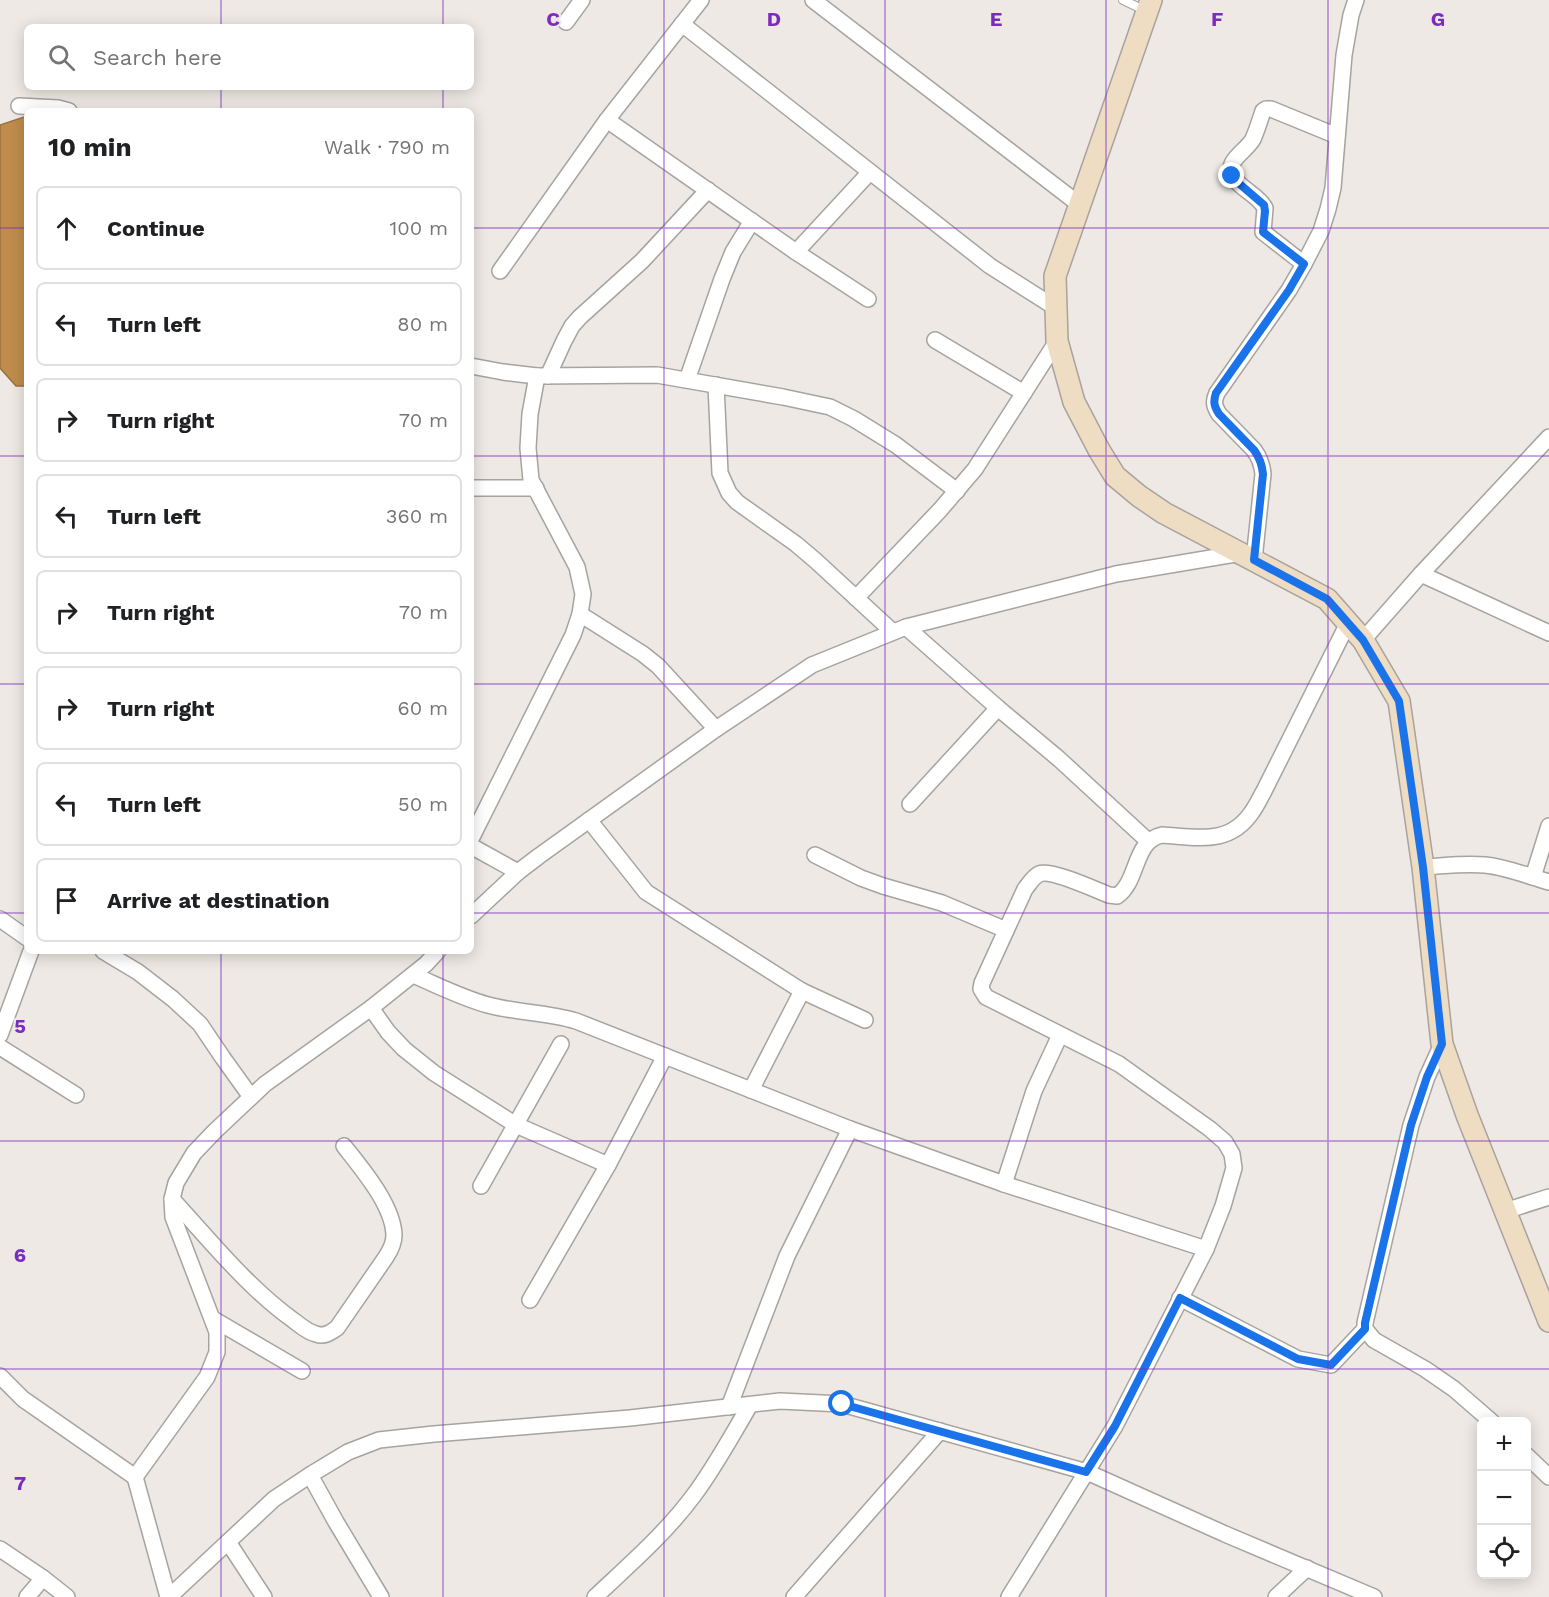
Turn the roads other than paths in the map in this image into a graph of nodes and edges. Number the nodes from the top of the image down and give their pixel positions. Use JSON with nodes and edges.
{"nodes":[{"id":1,"x":582,"y":0,"type":"edge"},
{"id":2,"x":701,"y":0,"type":"edge"},
{"id":3,"x":813,"y":0,"type":"edge"},
{"id":4,"x":1123,"y":0,"type":"edge"},
{"id":5,"x":1356,"y":0,"type":"edge"},
{"id":6,"x":1149,"y":6,"type":"edge"},
{"id":7,"x":566,"y":22,"type":"dead end"},
{"id":8,"x":682,"y":24,"type":"junction"},
{"id":9,"x":19,"y":106,"type":"dead end"},
{"id":10,"x":58,"y":108,"type":"edge"},
{"id":11,"x":607,"y":120,"type":"junction"},
{"id":12,"x":1337,"y":136,"type":"junction"},
{"id":13,"x":870,"y":172,"type":"junction"},
{"id":14,"x":708,"y":190,"type":"junction"},
{"id":15,"x":1080,"y":206,"type":"junction"},
{"id":16,"x":752,"y":221,"type":"junction"},
{"id":17,"x":796,"y":252,"type":"junction"},
{"id":18,"x":1304,"y":264,"type":"junction"},
{"id":19,"x":500,"y":270,"type":"dead end"},
{"id":20,"x":868,"y":299,"type":"dead end"},
{"id":21,"x":1056,"y":308,"type":"junction"},
{"id":22,"x":935,"y":340,"type":"dead end"},
{"id":23,"x":1057,"y":341,"type":"junction"},
{"id":24,"x":474,"y":367,"type":"edge"},
{"id":25,"x":542,"y":376,"type":"junction"},
{"id":26,"x":687,"y":380,"type":"junction"},
{"id":27,"x":716,"y":386,"type":"junction"},
{"id":28,"x":1024,"y":393,"type":"junction"},
{"id":29,"x":1549,"y":437,"type":"edge"},
{"id":30,"x":474,"y":488,"type":"edge"},
{"id":31,"x":536,"y":488,"type":"junction"},
{"id":32,"x":957,"y":491,"type":"junction"},
{"id":33,"x":1247,"y":556,"type":"junction"},
{"id":34,"x":1421,"y":574,"type":"junction"},
{"id":35,"x":856,"y":598,"type":"junction"},
{"id":36,"x":580,"y":614,"type":"junction"},
{"id":37,"x":1348,"y":623,"type":"junction"},
{"id":38,"x":900,"y":630,"type":"junction"},
{"id":39,"x":1549,"y":633,"type":"edge"},
{"id":40,"x":1363,"y":640,"type":"junction"},
{"id":41,"x":998,"y":708,"type":"junction"},
{"id":42,"x":716,"y":729,"type":"junction"},
{"id":43,"x":910,"y":804,"type":"dead end"},
{"id":44,"x":589,"y":820,"type":"junction"},
{"id":45,"x":1549,"y":826,"type":"edge"},
{"id":46,"x":474,"y":834,"type":"edge"},
{"id":47,"x":1148,"y":841,"type":"junction"},
{"id":48,"x":474,"y":848,"type":"edge"},
{"id":49,"x":814,"y":855,"type":"dead end"},
{"id":50,"x":1423,"y":867,"type":"junction"},
{"id":51,"x":518,"y":872,"type":"junction"},
{"id":52,"x":1533,"y":877,"type":"junction"},
{"id":53,"x":1549,"y":882,"type":"edge"},
{"id":54,"x":474,"y":913,"type":"edge"},
{"id":55,"x":0,"y":919,"type":"edge"},
{"id":56,"x":1006,"y":930,"type":"junction"},
{"id":57,"x":24,"y":936,"type":"edge"},
{"id":58,"x":30,"y":954,"type":"edge"},
{"id":59,"x":108,"y":954,"type":"edge"},
{"id":60,"x":435,"y":954,"type":"edge"},
{"id":61,"x":413,"y":975,"type":"junction"},
{"id":62,"x":802,"y":991,"type":"junction"},
{"id":63,"x":371,"y":1008,"type":"junction"},
{"id":64,"x":865,"y":1020,"type":"dead end"},
{"id":65,"x":0,"y":1035,"type":"edge"},
{"id":66,"x":1060,"y":1035,"type":"junction"},
{"id":67,"x":561,"y":1044,"type":"dead end"},
{"id":68,"x":1442,"y":1044,"type":"junction"},
{"id":69,"x":0,"y":1047,"type":"edge"},
{"id":70,"x":665,"y":1056,"type":"junction"},
{"id":71,"x":751,"y":1090,"type":"junction"},
{"id":72,"x":76,"y":1095,"type":"dead end"},
{"id":73,"x":251,"y":1096,"type":"junction"},
{"id":74,"x":516,"y":1125,"type":"junction"},
{"id":75,"x":850,"y":1129,"type":"junction"},
{"id":76,"x":344,"y":1146,"type":"dead end"},
{"id":77,"x":608,"y":1165,"type":"junction"},
{"id":78,"x":1004,"y":1184,"type":"junction"},
{"id":79,"x":481,"y":1186,"type":"dead end"},
{"id":80,"x":1549,"y":1197,"type":"edge"},
{"id":81,"x":172,"y":1199,"type":"junction"},
{"id":82,"x":1505,"y":1211,"type":"junction"},
{"id":83,"x":1206,"y":1249,"type":"junction"},
{"id":84,"x":1180,"y":1298,"type":"junction"},
{"id":85,"x":530,"y":1300,"type":"dead end"},
{"id":86,"x":213,"y":1319,"type":"junction"},
{"id":87,"x":1549,"y":1321,"type":"edge"},
{"id":88,"x":1365,"y":1329,"type":"junction"},
{"id":89,"x":302,"y":1371,"type":"dead end"},
{"id":90,"x":0,"y":1376,"type":"edge"},
{"id":91,"x":750,"y":1405,"type":"junction"},
{"id":92,"x":729,"y":1407,"type":"junction"},
{"id":93,"x":1486,"y":1417,"type":"edge"},
{"id":94,"x":940,"y":1431,"type":"junction"},
{"id":95,"x":1531,"y":1459,"type":"edge"},
{"id":96,"x":1086,"y":1472,"type":"junction"},
{"id":97,"x":310,"y":1475,"type":"junction"},
{"id":98,"x":135,"y":1477,"type":"junction"},
{"id":99,"x":1549,"y":1477,"type":"edge"},
{"id":100,"x":228,"y":1542,"type":"junction"},
{"id":101,"x":0,"y":1549,"type":"edge"},
{"id":102,"x":1307,"y":1568,"type":"junction"},
{"id":103,"x":43,"y":1578,"type":"junction"},
{"id":104,"x":27,"y":1597,"type":"edge"},
{"id":105,"x":67,"y":1597,"type":"edge"},
{"id":106,"x":169,"y":1597,"type":"edge"},
{"id":107,"x":264,"y":1597,"type":"edge"},
{"id":108,"x":381,"y":1597,"type":"edge"},
{"id":109,"x":595,"y":1597,"type":"edge"},
{"id":110,"x":794,"y":1597,"type":"edge"},
{"id":111,"x":1009,"y":1597,"type":"edge"},
{"id":112,"x":1276,"y":1597,"type":"edge"},
{"id":113,"x":1374,"y":1597,"type":"edge"}],
"edges":[{"from":1,"to":7,"type":"street"},
{"from":2,"to":8,"type":"street"},
{"from":3,"to":15,"type":"street"},
{"from":4,"to":6,"type":"lane"},
{"from":5,"to":12,"type":"street"},
{"from":6,"to":15,"type":"main road"},
{"from":8,"to":11,"type":"street"},
{"from":8,"to":13,"type":"street"},
{"from":9,"to":10,"type":"street"},
{"from":11,"to":14,"type":"street"},
{"from":11,"to":19,"type":"street"},
{"from":12,"to":18,"type":"street"},
{"from":12,"to":18,"type":"street"},
{"from":13,"to":17,"type":"street"},
{"from":13,"to":21,"type":"street"},
{"from":14,"to":16,"type":"street"},
{"from":14,"to":25,"type":"street"},
{"from":15,"to":21,"type":"main road"},
{"from":16,"to":17,"type":"street"},
{"from":16,"to":26,"type":"street"},
{"from":17,"to":20,"type":"street"},
{"from":18,"to":33,"type":"street"},
{"from":21,"to":23,"type":"main road"},
{"from":22,"to":28,"type":"street"},
{"from":23,"to":28,"type":"street"},
{"from":23,"to":33,"type":"main road"},
{"from":24,"to":25,"type":"street"},
{"from":25,"to":26,"type":"street"},
{"from":25,"to":31,"type":"street"},
{"from":26,"to":27,"type":"street"},
{"from":27,"to":32,"type":"street"},
{"from":27,"to":35,"type":"street"},
{"from":28,"to":32,"type":"street"},
{"from":29,"to":34,"type":"street"},
{"from":30,"to":31,"type":"street"},
{"from":31,"to":36,"type":"street"},
{"from":32,"to":35,"type":"street"},
{"from":33,"to":37,"type":"main road"},
{"from":33,"to":38,"type":"street"},
{"from":34,"to":39,"type":"street"},
{"from":34,"to":40,"type":"street"},
{"from":35,"to":38,"type":"street"},
{"from":36,"to":42,"type":"street"},
{"from":36,"to":46,"type":"street"},
{"from":37,"to":40,"type":"main road"},
{"from":37,"to":47,"type":"street"},
{"from":38,"to":41,"type":"street"},
{"from":38,"to":42,"type":"street"},
{"from":40,"to":50,"type":"main road"},
{"from":41,"to":43,"type":"street"},
{"from":41,"to":47,"type":"street"},
{"from":42,"to":44,"type":"street"},
{"from":44,"to":51,"type":"street"},
{"from":44,"to":62,"type":"street"},
{"from":45,"to":52,"type":"street"},
{"from":47,"to":56,"type":"street"},
{"from":48,"to":51,"type":"street"},
{"from":49,"to":56,"type":"street"},
{"from":50,"to":52,"type":"street"},
{"from":50,"to":68,"type":"main road"},
{"from":51,"to":54,"type":"street"},
{"from":52,"to":53,"type":"street"},
{"from":55,"to":57,"type":"street"},
{"from":56,"to":66,"type":"street"},
{"from":58,"to":65,"type":"street"},
{"from":59,"to":73,"type":"street"},
{"from":60,"to":61,"type":"street"},
{"from":61,"to":63,"type":"street"},
{"from":61,"to":70,"type":"street"},
{"from":62,"to":64,"type":"street"},
{"from":62,"to":71,"type":"street"},
{"from":63,"to":73,"type":"street"},
{"from":63,"to":74,"type":"street"},
{"from":66,"to":78,"type":"street"},
{"from":66,"to":83,"type":"street"},
{"from":67,"to":74,"type":"street"},
{"from":68,"to":82,"type":"main road"},
{"from":68,"to":88,"type":"street"},
{"from":69,"to":72,"type":"street"},
{"from":70,"to":71,"type":"street"},
{"from":70,"to":77,"type":"street"},
{"from":71,"to":75,"type":"street"},
{"from":73,"to":81,"type":"street"},
{"from":74,"to":77,"type":"street"},
{"from":74,"to":79,"type":"street"},
{"from":75,"to":78,"type":"street"},
{"from":75,"to":92,"type":"street"},
{"from":76,"to":81,"type":"street"},
{"from":77,"to":85,"type":"street"},
{"from":78,"to":83,"type":"street"},
{"from":80,"to":82,"type":"street"},
{"from":81,"to":86,"type":"street"},
{"from":82,"to":87,"type":"main road"},
{"from":83,"to":84,"type":"street"},
{"from":84,"to":88,"type":"street"},
{"from":84,"to":96,"type":"street"},
{"from":86,"to":89,"type":"street"},
{"from":86,"to":98,"type":"street"},
{"from":88,"to":93,"type":"street"},
{"from":90,"to":98,"type":"street"},
{"from":91,"to":92,"type":"street"},
{"from":91,"to":94,"type":"street"},
{"from":91,"to":109,"type":"street"},
{"from":92,"to":97,"type":"street"},
{"from":94,"to":96,"type":"street"},
{"from":94,"to":110,"type":"street"},
{"from":95,"to":99,"type":"street"},
{"from":96,"to":102,"type":"street"},
{"from":96,"to":111,"type":"street"},
{"from":97,"to":100,"type":"street"},
{"from":97,"to":108,"type":"street"},
{"from":98,"to":106,"type":"street"},
{"from":100,"to":106,"type":"street"},
{"from":100,"to":107,"type":"street"},
{"from":101,"to":103,"type":"street"},
{"from":102,"to":112,"type":"street"},
{"from":102,"to":113,"type":"street"},
{"from":103,"to":104,"type":"street"},
{"from":103,"to":105,"type":"street"}]}
